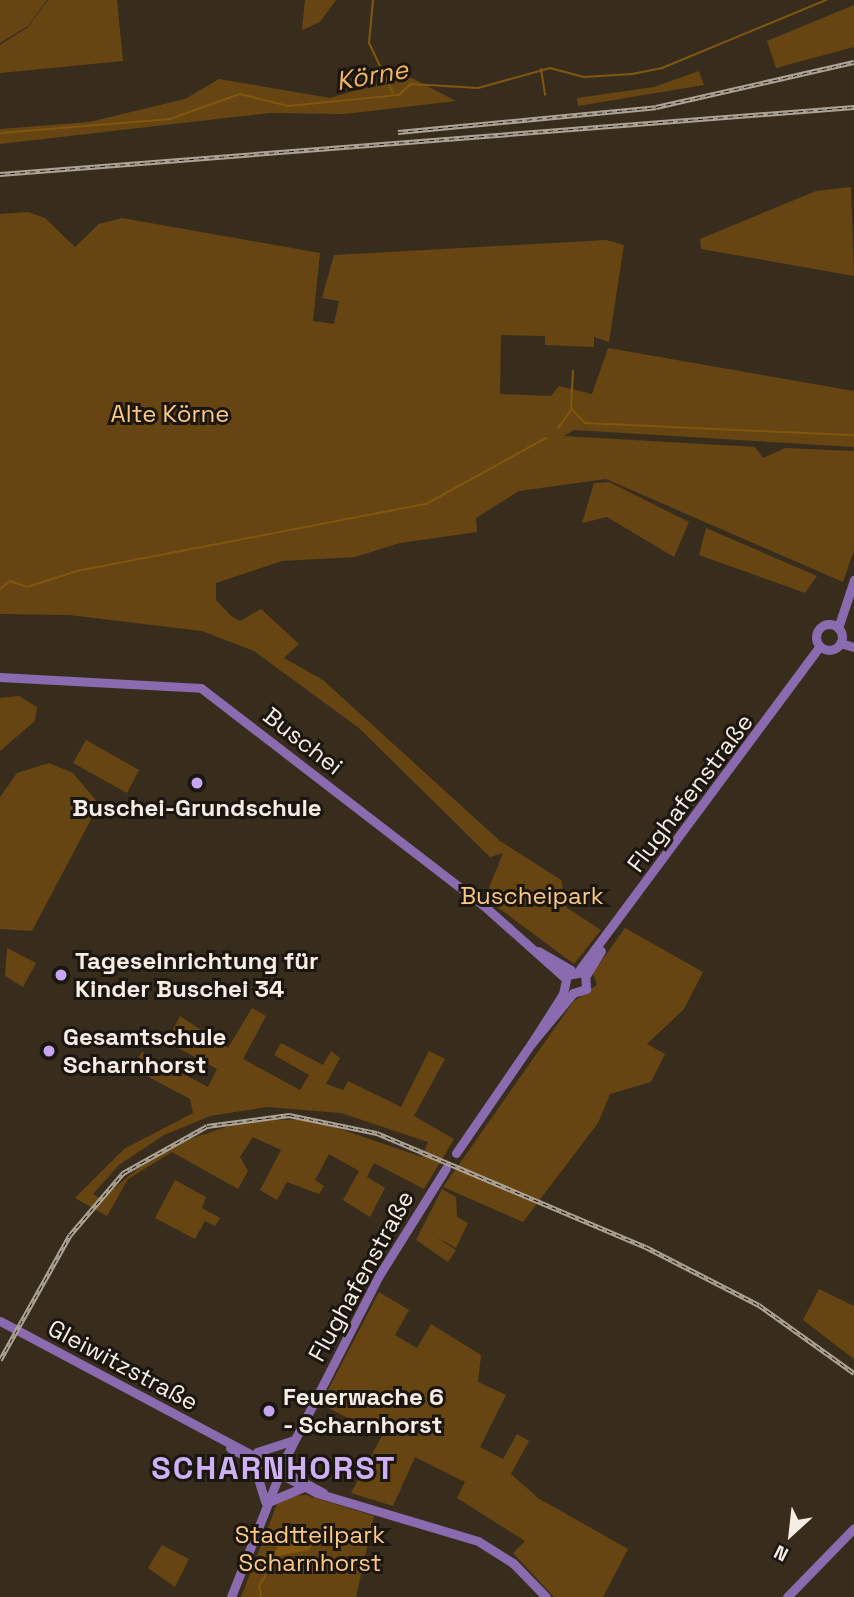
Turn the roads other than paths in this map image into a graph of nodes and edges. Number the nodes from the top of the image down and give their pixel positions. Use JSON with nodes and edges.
{"nodes":[{"id":1,"x":854,"y":580,"type":"edge"},
{"id":2,"x":837,"y":633,"type":"junction"},
{"id":3,"x":854,"y":641,"type":"edge"},
{"id":4,"x":854,"y":647,"type":"edge"},
{"id":5,"x":823,"y":648,"type":"junction"},
{"id":6,"x":0,"y":677,"type":"edge"},
{"id":7,"x":574,"y":979,"type":"junction"},
{"id":8,"x":456,"y":1153,"type":"dead end"},
{"id":9,"x":446,"y":1168,"type":"dead end"},
{"id":10,"x":0,"y":1321,"type":"edge"},
{"id":11,"x":294,"y":1440,"type":"junction"},
{"id":12,"x":252,"y":1456,"type":"junction"},
{"id":13,"x":279,"y":1471,"type":"junction"},
{"id":14,"x":303,"y":1488,"type":"junction"},
{"id":15,"x":323,"y":1493,"type":"junction"},
{"id":16,"x":266,"y":1503,"type":"junction"},
{"id":17,"x":854,"y":1528,"type":"edge"},
{"id":18,"x":231,"y":1597,"type":"edge"},
{"id":19,"x":546,"y":1597,"type":"edge"},
{"id":20,"x":787,"y":1597,"type":"edge"}],
"edges":[{"from":1,"to":2,"type":"street","name":"Flughafenstraße"},
{"from":2,"to":3,"type":"street"},
{"from":2,"to":4,"type":"street"},
{"from":2,"to":5,"type":"street"},
{"from":2,"to":5,"type":"street","name":"Flughafenstraße"},
{"from":5,"to":7,"type":"street","name":"Flughafenstraße"},
{"from":6,"to":7,"type":"street","name":"Buschei"},
{"from":7,"to":8,"type":"street","name":"Flughafenstraße"},
{"from":9,"to":11,"type":"street","name":"Flughafenstraße"},
{"from":10,"to":12,"type":"street","name":"Gleiwitzstraße"},
{"from":11,"to":12,"type":"street"},
{"from":11,"to":13,"type":"street","name":"Flughafenstraße"},
{"from":12,"to":13,"type":"street","name":"Gleiwitzstraße"},
{"from":12,"to":16,"type":"street"},
{"from":13,"to":14,"type":"street","name":"Gleiwitzstraße"},
{"from":13,"to":15,"type":"street","name":"Gleiwitzstraße"},
{"from":13,"to":16,"type":"street","name":"Flughafenstraße"},
{"from":14,"to":15,"type":"street","name":"Gleiwitzstraße"},
{"from":14,"to":16,"type":"street"},
{"from":15,"to":19,"type":"street","name":"Gleiwitzstraße"},
{"from":16,"to":18,"type":"street","name":"Flughafenstraße"},
{"from":17,"to":20,"type":"street"}]}
